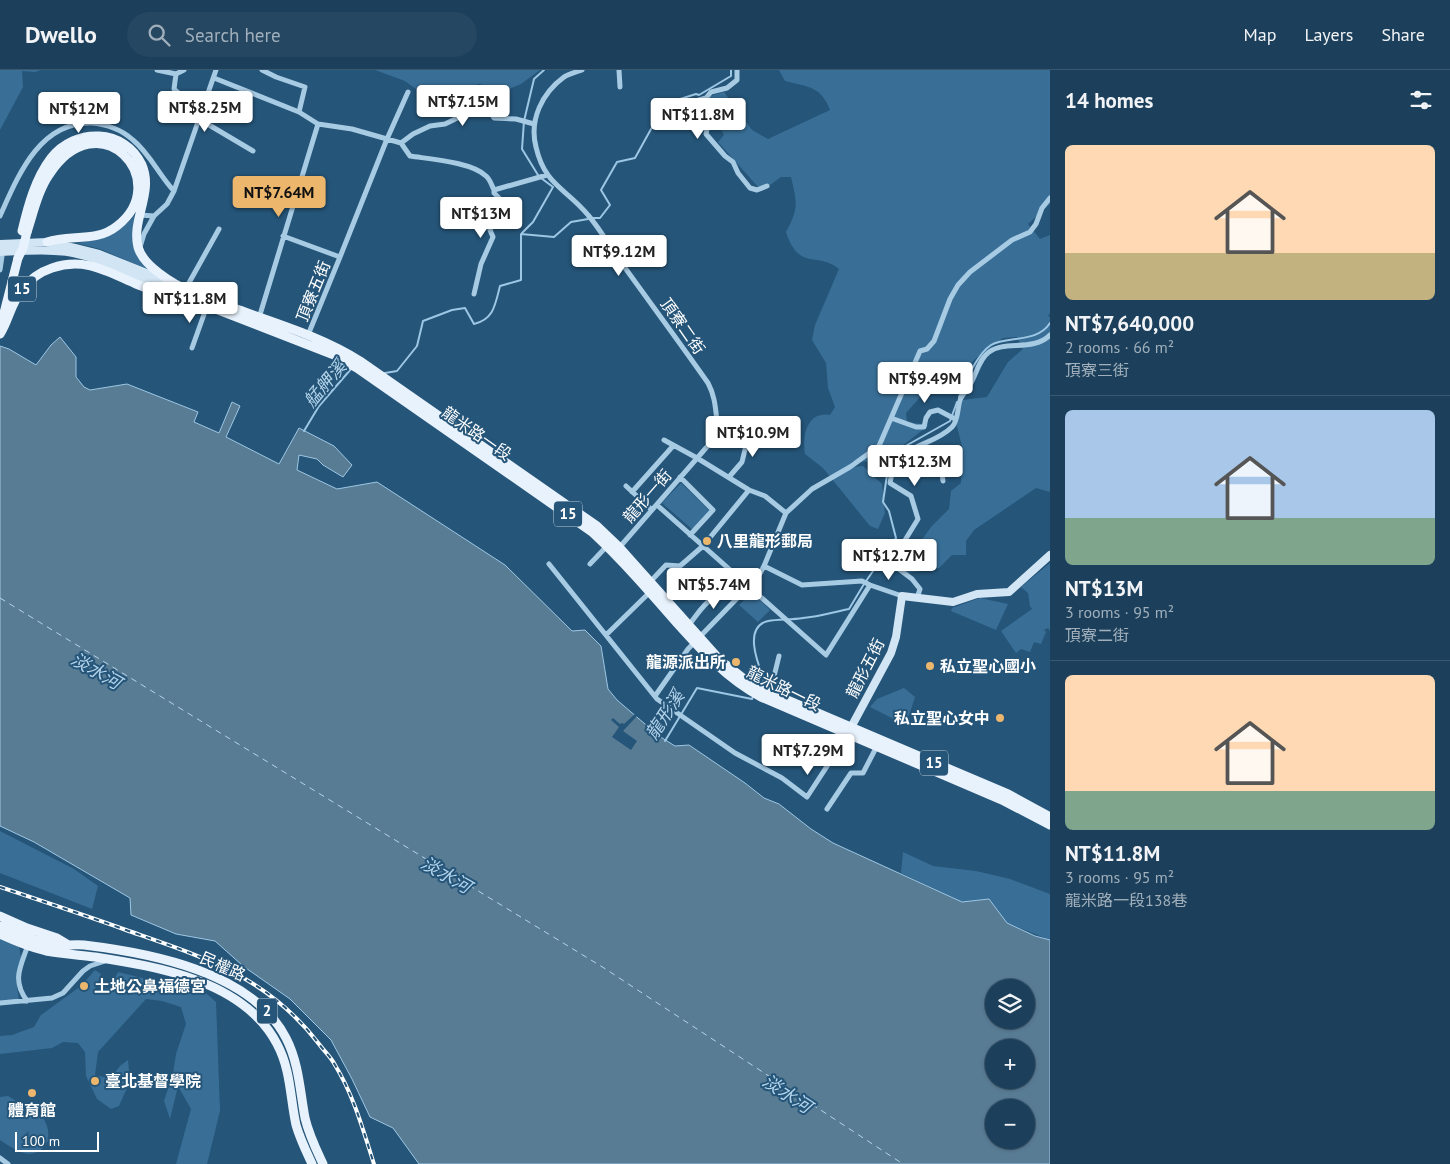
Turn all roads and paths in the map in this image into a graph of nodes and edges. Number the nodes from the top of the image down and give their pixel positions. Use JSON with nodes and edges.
{"nodes":[{"id":1,"x":157,"y":70,"type":"edge"},
{"id":2,"x":184,"y":70,"type":"edge"},
{"id":3,"x":216,"y":70,"type":"edge"},
{"id":4,"x":262,"y":70,"type":"edge"},
{"id":5,"x":582,"y":70,"type":"edge"},
{"id":6,"x":619,"y":70,"type":"edge"},
{"id":7,"x":737,"y":70,"type":"edge"},
{"id":8,"x":176,"y":74,"type":"junction"},
{"id":9,"x":214,"y":78,"type":"junction"},
{"id":10,"x":620,"y":87,"type":"dead end"},
{"id":11,"x":408,"y":92,"type":"dead end"},
{"id":12,"x":203,"y":108,"type":"junction"},
{"id":13,"x":298,"y":112,"type":"junction"},
{"id":14,"x":199,"y":119,"type":"junction"},
{"id":15,"x":318,"y":124,"type":"junction"},
{"id":16,"x":532,"y":124,"type":"junction"},
{"id":17,"x":387,"y":139,"type":"junction"},
{"id":18,"x":401,"y":143,"type":"junction"},
{"id":19,"x":253,"y":151,"type":"dead end"},
{"id":20,"x":547,"y":175,"type":"junction"},
{"id":21,"x":767,"y":186,"type":"dead end"},
{"id":22,"x":494,"y":190,"type":"junction"},
{"id":23,"x":174,"y":191,"type":"junction"},
{"id":24,"x":1050,"y":198,"type":"edge"},
{"id":25,"x":140,"y":215,"type":"junction"},
{"id":26,"x":0,"y":216,"type":"edge"},
{"id":27,"x":154,"y":216,"type":"junction"},
{"id":28,"x":219,"y":230,"type":"dead end"},
{"id":29,"x":24,"y":232,"type":"junction"},
{"id":30,"x":283,"y":236,"type":"junction"},
{"id":31,"x":47,"y":242,"type":"junction"},
{"id":32,"x":2,"y":248,"type":"edge"},
{"id":33,"x":138,"y":250,"type":"junction"},
{"id":34,"x":340,"y":257,"type":"junction"},
{"id":35,"x":0,"y":270,"type":"edge"},
{"id":36,"x":172,"y":282,"type":"junction"},
{"id":37,"x":181,"y":292,"type":"junction"},
{"id":38,"x":474,"y":294,"type":"dead end"},
{"id":39,"x":207,"y":306,"type":"junction"},
{"id":40,"x":258,"y":321,"type":"junction"},
{"id":41,"x":0,"y":328,"type":"edge"},
{"id":42,"x":0,"y":334,"type":"edge"},
{"id":43,"x":308,"y":335,"type":"junction"},
{"id":44,"x":1050,"y":335,"type":"edge"},
{"id":45,"x":192,"y":348,"type":"dead end"},
{"id":46,"x":356,"y":364,"type":"junction"},
{"id":47,"x":891,"y":418,"type":"junction"},
{"id":48,"x":956,"y":419,"type":"junction"},
{"id":49,"x":751,"y":425,"type":"dead end"},
{"id":50,"x":719,"y":433,"type":"joint"},
{"id":51,"x":664,"y":440,"type":"dead end"},
{"id":52,"x":923,"y":444,"type":"junction"},
{"id":53,"x":673,"y":446,"type":"junction"},
{"id":54,"x":697,"y":458,"type":"junction"},
{"id":55,"x":680,"y":477,"type":"junction"},
{"id":56,"x":729,"y":477,"type":"junction"},
{"id":57,"x":944,"y":481,"type":"dead end"},
{"id":58,"x":626,"y":486,"type":"dead end"},
{"id":59,"x":750,"y":490,"type":"junction"},
{"id":60,"x":632,"y":492,"type":"junction"},
{"id":61,"x":657,"y":505,"type":"junction"},
{"id":62,"x":652,"y":510,"type":"junction"},
{"id":63,"x":786,"y":513,"type":"junction"},
{"id":64,"x":690,"y":535,"type":"junction"},
{"id":65,"x":703,"y":546,"type":"junction"},
{"id":66,"x":613,"y":548,"type":"junction"},
{"id":67,"x":1050,"y":555,"type":"edge"},
{"id":68,"x":549,"y":564,"type":"dead end"},
{"id":69,"x":590,"y":564,"type":"dead end"},
{"id":70,"x":764,"y":566,"type":"junction"},
{"id":71,"x":650,"y":582,"type":"junction"},
{"id":72,"x":869,"y":584,"type":"junction"},
{"id":73,"x":749,"y":586,"type":"junction"},
{"id":74,"x":650,"y":592,"type":"junction"},
{"id":75,"x":740,"y":595,"type":"junction"},
{"id":76,"x":902,"y":596,"type":"junction"},
{"id":77,"x":918,"y":598,"type":"junction"},
{"id":78,"x":689,"y":625,"type":"junction"},
{"id":79,"x":606,"y":635,"type":"junction"},
{"id":80,"x":697,"y":640,"type":"junction"},
{"id":81,"x":779,"y":656,"type":"dead end"},
{"id":82,"x":766,"y":694,"type":"junction"},
{"id":83,"x":654,"y":696,"type":"junction"},
{"id":84,"x":849,"y":731,"type":"junction"},
{"id":85,"x":877,"y":746,"type":"junction"},
{"id":86,"x":1016,"y":802,"type":"junction"},
{"id":87,"x":827,"y":808,"type":"dead end"},
{"id":88,"x":1050,"y":816,"type":"edge"},
{"id":89,"x":1050,"y":825,"type":"edge"},
{"id":90,"x":0,"y":916,"type":"edge"},
{"id":91,"x":0,"y":926,"type":"edge"},
{"id":92,"x":0,"y":934,"type":"edge"},
{"id":93,"x":67,"y":944,"type":"junction"},
{"id":94,"x":28,"y":945,"type":"junction"},
{"id":95,"x":108,"y":960,"type":"junction"},
{"id":96,"x":27,"y":1001,"type":"junction"},
{"id":97,"x":0,"y":1003,"type":"edge"},
{"id":98,"x":0,"y":1158,"type":"edge"},
{"id":99,"x":8,"y":1164,"type":"edge"},
{"id":100,"x":312,"y":1164,"type":"edge"},
{"id":101,"x":323,"y":1164,"type":"edge"}],
"edges":[{"from":1,"to":8,"type":"street"},
{"from":2,"to":8,"type":"street"},
{"from":3,"to":9,"type":"street"},
{"from":4,"to":13,"type":"street"},
{"from":5,"to":16,"type":"street"},
{"from":6,"to":10,"type":"street"},
{"from":7,"to":21,"type":"street"},
{"from":8,"to":12,"type":"street"},
{"from":9,"to":12,"type":"street"},
{"from":9,"to":13,"type":"street"},
{"from":11,"to":17,"type":"street"},
{"from":12,"to":14,"type":"street"},
{"from":13,"to":15,"type":"street"},
{"from":14,"to":19,"type":"street"},
{"from":14,"to":23,"type":"street"},
{"from":15,"to":17,"type":"street"},
{"from":15,"to":30,"type":"street"},
{"from":16,"to":18,"type":"street"},
{"from":16,"to":20,"type":"street","name":"頂寮二街"},
{"from":17,"to":18,"type":"street"},
{"from":17,"to":34,"type":"street"},
{"from":18,"to":22,"type":"street"},
{"from":20,"to":22,"type":"street"},
{"from":20,"to":50,"type":"street","name":"頂寮二街"},
{"from":22,"to":38,"type":"street"},
{"from":23,"to":26,"type":"street"},
{"from":23,"to":27,"type":"street"},
{"from":24,"to":47,"type":"street"},
{"from":25,"to":27,"type":"street"},
{"from":25,"to":29,"type":"main road"},
{"from":25,"to":33,"type":"main road"},
{"from":27,"to":33,"type":"street"},
{"from":28,"to":37,"type":"street"},
{"from":29,"to":31,"type":"main road"},
{"from":29,"to":41,"type":"main road","number":"15","bridge":true},
{"from":30,"to":34,"type":"street","name":"頂寮五街"},
{"from":30,"to":40,"type":"street"},
{"from":31,"to":32,"type":"main road","name":"龍米路一段"},
{"from":31,"to":36,"type":"main road","name":"龍米路一段"},
{"from":32,"to":35,"type":"street"},
{"from":32,"to":37,"type":"main road","name":"龍米路一段"},
{"from":33,"to":36,"type":"main road","number":"15"},
{"from":34,"to":43,"type":"street","name":"頂寮五街"},
{"from":36,"to":37,"type":"main road","name":"龍米路一段","number":"15"},
{"from":37,"to":39,"type":"main road","name":"龍米路一段","number":"15"},
{"from":37,"to":40,"type":"main road","name":"龍米路一段","number":"15"},
{"from":37,"to":42,"type":"main road","number":"15"},
{"from":39,"to":40,"type":"main road","name":"龍米路一段","number":"15"},
{"from":39,"to":45,"type":"street"},
{"from":40,"to":43,"type":"main road","name":"龍米路一段","number":"15"},
{"from":40,"to":46,"type":"main road","name":"龍米路一段","number":"15"},
{"from":43,"to":46,"type":"main road","name":"龍米路一段","number":"15"},
{"from":44,"to":48,"type":"street"},
{"from":46,"to":66,"type":"main road","name":"龍米路一段","number":"15"},
{"from":46,"to":66,"type":"main road","name":"龍米路一段","number":"15"},
{"from":47,"to":48,"type":"street"},
{"from":47,"to":63,"type":"street"},
{"from":48,"to":52,"type":"street"},
{"from":49,"to":56,"type":"street"},
{"from":50,"to":54,"type":"street","name":"龍形一街"},
{"from":51,"to":53,"type":"street"},
{"from":52,"to":57,"type":"street"},
{"from":52,"to":77,"type":"street"},
{"from":53,"to":54,"type":"street"},
{"from":53,"to":60,"type":"street"},
{"from":54,"to":55,"type":"street","name":"龍形一街"},
{"from":54,"to":56,"type":"street"},
{"from":55,"to":61,"type":"street","name":"龍形一街"},
{"from":55,"to":64,"type":"street"},
{"from":56,"to":59,"type":"street"},
{"from":58,"to":60,"type":"street"},
{"from":59,"to":63,"type":"street"},
{"from":59,"to":65,"type":"street"},
{"from":60,"to":62,"type":"street"},
{"from":61,"to":62,"type":"street","name":"龍形一街"},
{"from":61,"to":64,"type":"street"},
{"from":62,"to":66,"type":"street","name":"龍形一街"},
{"from":63,"to":70,"type":"street"},
{"from":64,"to":65,"type":"street"},
{"from":65,"to":71,"type":"street"},
{"from":65,"to":73,"type":"street"},
{"from":66,"to":69,"type":"street","name":"龍形一街"},
{"from":66,"to":71,"type":"main road","name":"龍米路一段","number":"15"},
{"from":66,"to":74,"type":"main road","name":"龍米路一段","number":"15"},
{"from":67,"to":77,"type":"main road"},
{"from":68,"to":79,"type":"street"},
{"from":70,"to":72,"type":"street"},
{"from":70,"to":73,"type":"street"},
{"from":71,"to":78,"type":"main road","name":"龍米路一段","number":"15"},
{"from":72,"to":73,"type":"street"},
{"from":72,"to":76,"type":"street"},
{"from":73,"to":75,"type":"street"},
{"from":74,"to":79,"type":"street"},
{"from":74,"to":80,"type":"main road","name":"龍米路一段","number":"15"},
{"from":75,"to":78,"type":"street"},
{"from":75,"to":80,"type":"street"},
{"from":76,"to":77,"type":"main road"},
{"from":76,"to":84,"type":"main road","name":"龍形五街"},
{"from":78,"to":80,"type":"main road","name":"龍米路一段","number":"15"},
{"from":79,"to":83,"type":"street"},
{"from":80,"to":82,"type":"main road","name":"龍米路一段","number":"15"},
{"from":80,"to":83,"type":"street"},
{"from":81,"to":82,"type":"street"},
{"from":82,"to":84,"type":"main road","name":"龍米路一段","number":"15"},
{"from":83,"to":84,"type":"street"},
{"from":84,"to":85,"type":"main road","name":"龍米路一段","number":"15"},
{"from":84,"to":86,"type":"main road","name":"龍米路一段","number":"15"},
{"from":85,"to":86,"type":"main road","name":"龍米路一段","number":"15"},
{"from":85,"to":87,"type":"street"},
{"from":86,"to":88,"type":"main road","name":"龍米路一段","number":"15"},
{"from":86,"to":89,"type":"main road","name":"龍米路一段","number":"15"},
{"from":90,"to":93,"type":"main road"},
{"from":91,"to":93,"type":"main road","name":"民權路","number":"2"},
{"from":92,"to":94,"type":"main road","name":"民權路","number":"2"},
{"from":93,"to":101,"type":"main road","name":"民權路","number":"2"},
{"from":94,"to":95,"type":"main road","name":"民權路","number":"2"},
{"from":94,"to":96,"type":"street"},
{"from":95,"to":96,"type":"street"},
{"from":95,"to":100,"type":"main road","name":"民權路","number":"2"},
{"from":96,"to":97,"type":"street"},
{"from":98,"to":99,"type":"street"}]}
